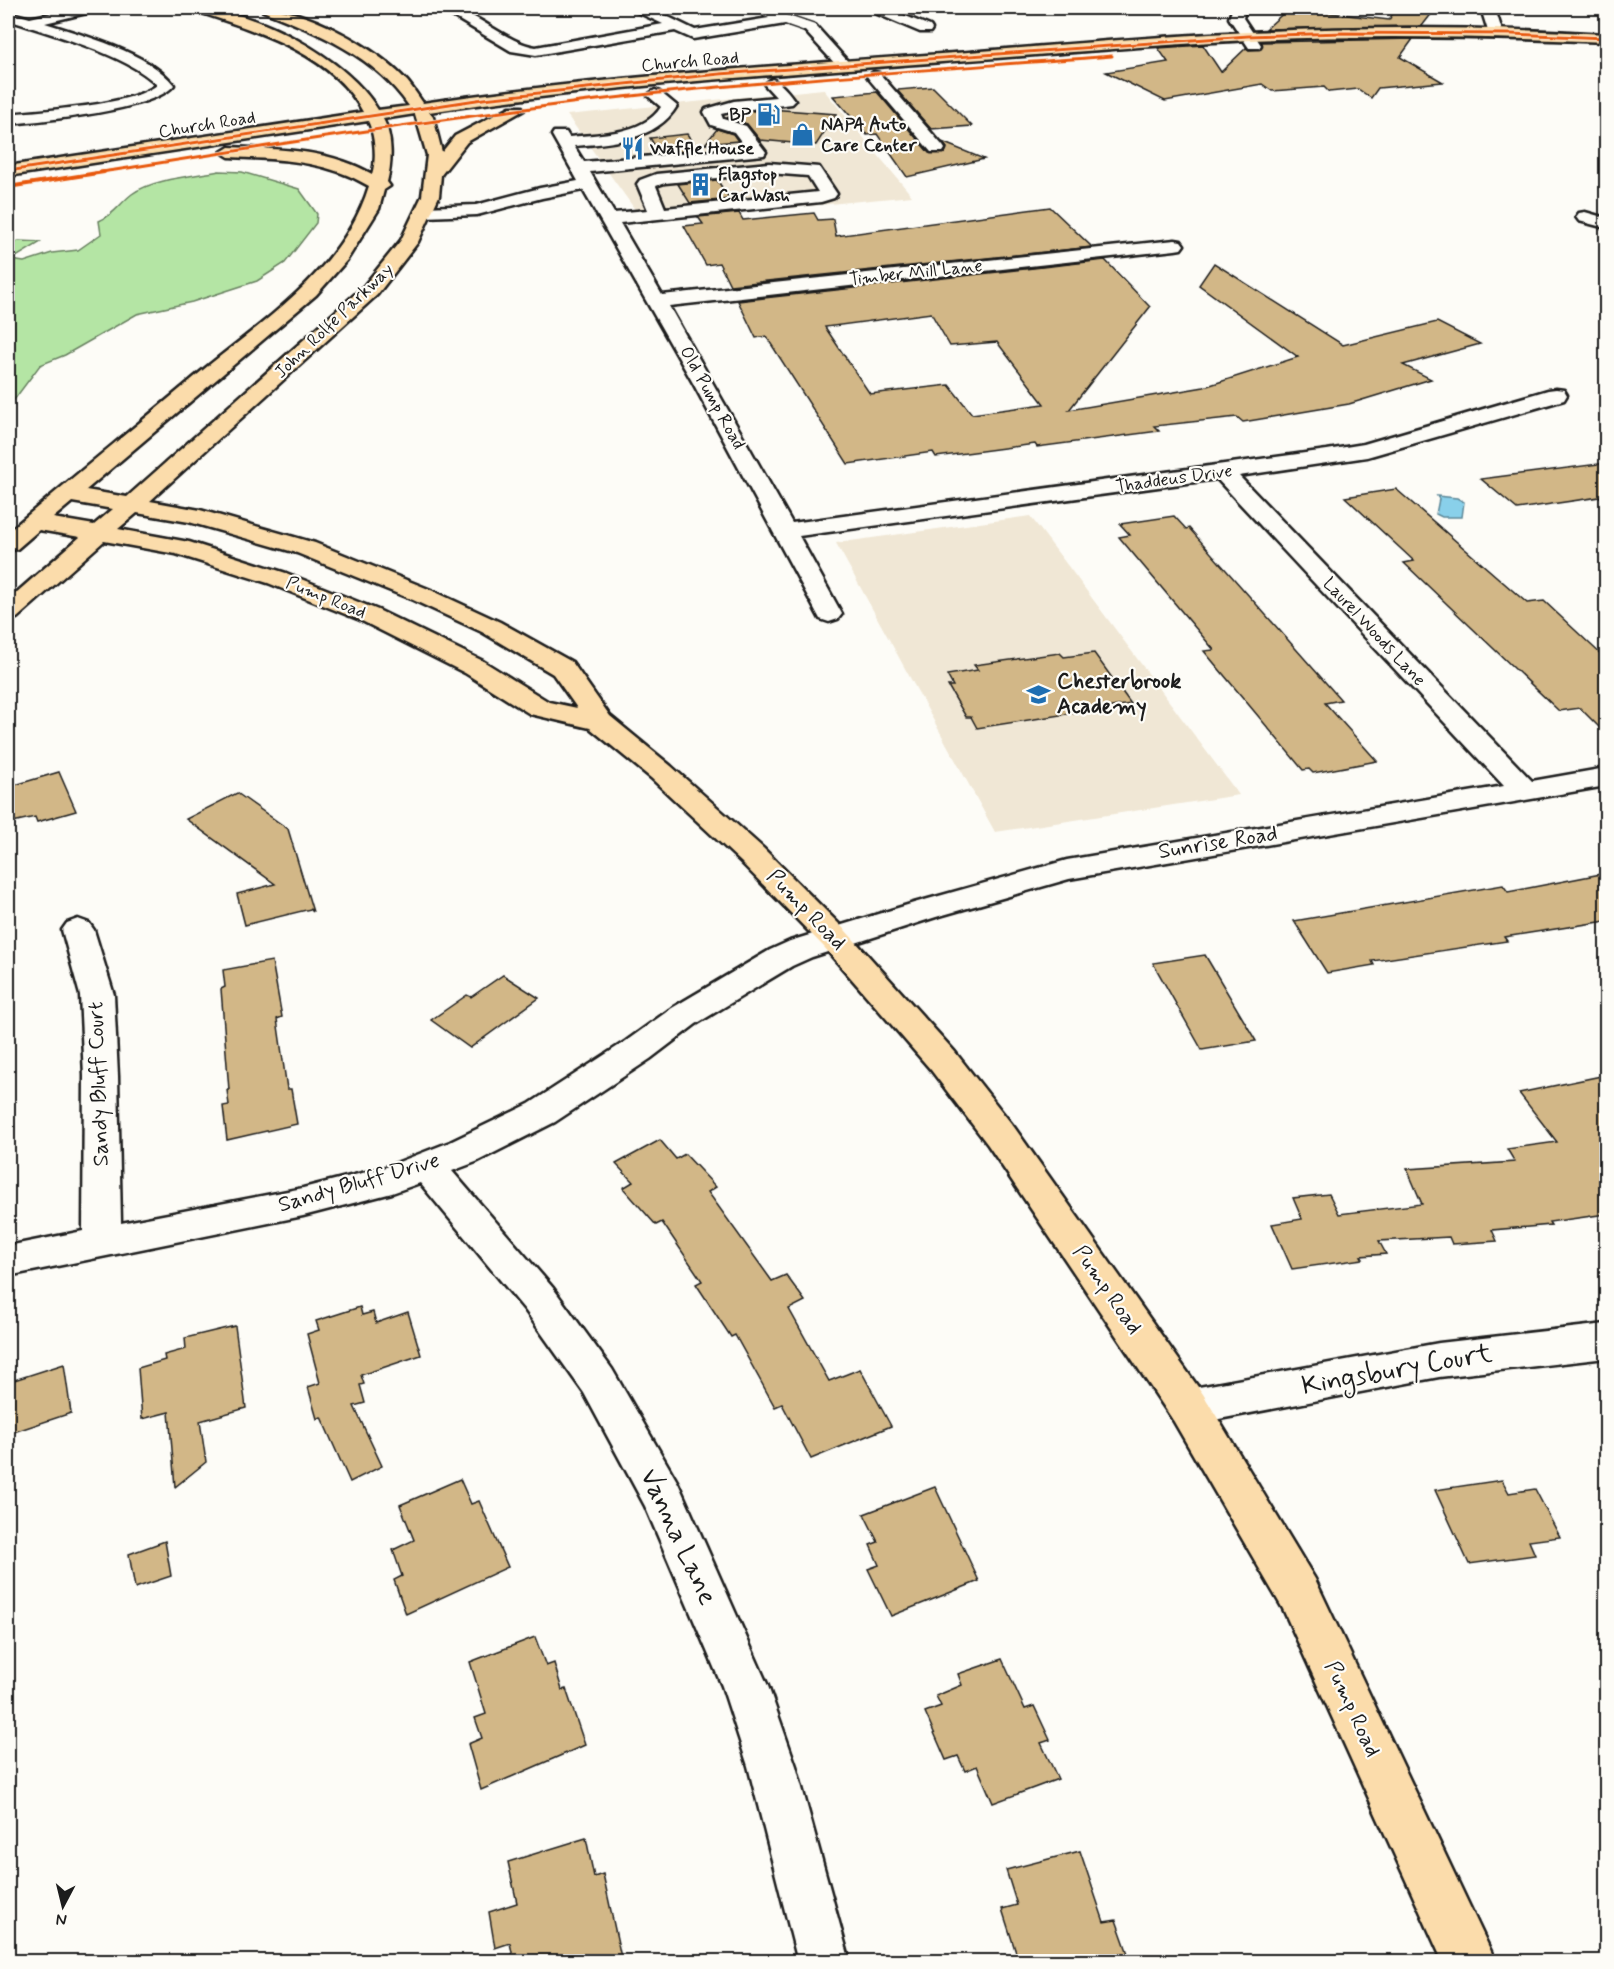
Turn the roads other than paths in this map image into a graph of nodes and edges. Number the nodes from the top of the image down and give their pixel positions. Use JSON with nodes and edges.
{"nodes":[{"id":1,"x":53,"y":8,"type":"edge"},
{"id":2,"x":90,"y":8,"type":"edge"},
{"id":3,"x":201,"y":8,"type":"edge"},
{"id":4,"x":268,"y":8,"type":"edge"},
{"id":5,"x":446,"y":8,"type":"edge"},
{"id":6,"x":642,"y":8,"type":"edge"},
{"id":7,"x":882,"y":8,"type":"edge"},
{"id":8,"x":1239,"y":8,"type":"edge"},
{"id":9,"x":1492,"y":8,"type":"edge"},
{"id":10,"x":759,"y":10,"type":"dead end"},
{"id":11,"x":10,"y":17,"type":"edge"},
{"id":12,"x":789,"y":19,"type":"junction"},
{"id":13,"x":28,"y":23,"type":"junction"},
{"id":14,"x":677,"y":26,"type":"junction"},
{"id":15,"x":925,"y":29,"type":"dead end"},
{"id":16,"x":1496,"y":34,"type":"junction"},
{"id":17,"x":1606,"y":38,"type":"edge"},
{"id":18,"x":1251,"y":41,"type":"junction"},
{"id":19,"x":844,"y":65,"type":"junction"},
{"id":20,"x":874,"y":76,"type":"junction"},
{"id":21,"x":772,"y":84,"type":"junction"},
{"id":22,"x":655,"y":94,"type":"junction"},
{"id":23,"x":516,"y":110,"type":"junction"},
{"id":24,"x":424,"y":115,"type":"junction"},
{"id":25,"x":8,"y":119,"type":"edge"},
{"id":26,"x":376,"y":122,"type":"junction"},
{"id":27,"x":762,"y":126,"type":"tunnel mouth"},
{"id":28,"x":740,"y":129,"type":"junction"},
{"id":29,"x":937,"y":149,"type":"dead end"},
{"id":30,"x":229,"y":152,"type":"junction"},
{"id":31,"x":758,"y":152,"type":"junction"},
{"id":32,"x":769,"y":168,"type":"junction"},
{"id":33,"x":8,"y":171,"type":"edge"},
{"id":34,"x":435,"y":172,"type":"junction"},
{"id":35,"x":584,"y":176,"type":"junction"},
{"id":36,"x":381,"y":186,"type":"junction"},
{"id":37,"x":8,"y":187,"type":"edge"},
{"id":38,"x":425,"y":212,"type":"junction"},
{"id":39,"x":658,"y":212,"type":"junction"},
{"id":40,"x":1585,"y":217,"type":"dead end"},
{"id":41,"x":609,"y":219,"type":"junction"},
{"id":42,"x":1606,"y":223,"type":"edge"},
{"id":43,"x":1175,"y":245,"type":"dead end"},
{"id":44,"x":657,"y":301,"type":"junction"},
{"id":45,"x":1556,"y":394,"type":"dead end"},
{"id":46,"x":1223,"y":472,"type":"junction"},
{"id":47,"x":68,"y":494,"type":"junction"},
{"id":48,"x":132,"y":505,"type":"junction"},
{"id":49,"x":33,"y":522,"type":"junction"},
{"id":50,"x":785,"y":531,"type":"junction"},
{"id":51,"x":99,"y":534,"type":"junction"},
{"id":52,"x":8,"y":544,"type":"edge"},
{"id":53,"x":8,"y":613,"type":"edge"},
{"id":54,"x":829,"y":614,"type":"dead end"},
{"id":55,"x":600,"y":722,"type":"junction"},
{"id":56,"x":1606,"y":777,"type":"edge"},
{"id":57,"x":1525,"y":791,"type":"junction"},
{"id":58,"x":78,"y":930,"type":"dead end"},
{"id":59,"x":836,"y":939,"type":"junction"},
{"id":60,"x":427,"y":1166,"type":"junction"},
{"id":61,"x":102,"y":1240,"type":"junction"},
{"id":62,"x":8,"y":1261,"type":"edge"},
{"id":63,"x":1606,"y":1341,"type":"edge"},
{"id":64,"x":1188,"y":1407,"type":"junction"},
{"id":65,"x":824,"y":1962,"type":"edge"},
{"id":66,"x":1470,"y":1962,"type":"edge"}],
"edges":[{"from":1,"to":11,"type":"street"},
{"from":2,"to":13,"type":"street"},
{"from":3,"to":26,"type":"main road","name":"John Rolfe Parkway"},
{"from":4,"to":24,"type":"main road","name":"John Rolfe Parkway"},
{"from":5,"to":14,"type":"street"},
{"from":6,"to":14,"type":"street"},
{"from":7,"to":15,"type":"street"},
{"from":8,"to":18,"type":"street"},
{"from":9,"to":16,"type":"street"},
{"from":10,"to":12,"type":"street"},
{"from":11,"to":13,"type":"street"},
{"from":12,"to":14,"type":"street"},
{"from":12,"to":19,"type":"street"},
{"from":13,"to":25,"type":"street"},
{"from":16,"to":17,"type":"main road","name":"Church Road"},
{"from":16,"to":18,"type":"main road","name":"Church Road"},
{"from":18,"to":19,"type":"main road","name":"Church Road"},
{"from":18,"to":20,"type":"main road","name":"Church Road"},
{"from":19,"to":24,"type":"main road","name":"Church Road"},
{"from":20,"to":21,"type":"main road","name":"Church Road"},
{"from":20,"to":29,"type":"street"},
{"from":21,"to":22,"type":"main road","name":"Church Road"},
{"from":21,"to":28,"type":"street"},
{"from":22,"to":23,"type":"main road","name":"Church Road"},
{"from":22,"to":35,"type":"street","name":"Old Pump Road"},
{"from":23,"to":24,"type":"main road","name":"Church Road"},
{"from":23,"to":34,"type":"main road"},
{"from":24,"to":26,"type":"main road","name":"Church Road"},
{"from":24,"to":34,"type":"main road","name":"John Rolfe Parkway"},
{"from":26,"to":30,"type":"main road","name":"Church Road"},
{"from":26,"to":33,"type":"main road","name":"Church Road"},
{"from":26,"to":36,"type":"main road","name":"John Rolfe Parkway"},
{"from":27,"to":28,"type":"street"},
{"from":28,"to":31,"type":"street"},
{"from":30,"to":36,"type":"main road"},
{"from":30,"to":37,"type":"main road","name":"Church Road"},
{"from":31,"to":32,"type":"street"},
{"from":31,"to":35,"type":"street"},
{"from":32,"to":39,"type":"street"},
{"from":32,"to":39,"type":"street"},
{"from":34,"to":38,"type":"main road","name":"John Rolfe Parkway"},
{"from":35,"to":38,"type":"street"},
{"from":35,"to":41,"type":"street","name":"Old Pump Road"},
{"from":36,"to":47,"type":"main road","name":"John Rolfe Parkway"},
{"from":38,"to":48,"type":"main road","name":"John Rolfe Parkway"},
{"from":39,"to":41,"type":"street"},
{"from":40,"to":42,"type":"street"},
{"from":41,"to":44,"type":"street","name":"Old Pump Road"},
{"from":43,"to":44,"type":"street","name":"Timber Mill Lane"},
{"from":44,"to":50,"type":"street","name":"Old Pump Road"},
{"from":45,"to":46,"type":"street","name":"Thaddeus Drive"},
{"from":46,"to":50,"type":"street","name":"Thaddeus Drive"},
{"from":46,"to":57,"type":"street","name":"Laurel Woods Lane"},
{"from":47,"to":48,"type":"main road","name":"Pump Road"},
{"from":47,"to":49,"type":"main road","name":"John Rolfe Parkway"},
{"from":48,"to":51,"type":"main road","name":"John Rolfe Parkway"},
{"from":48,"to":55,"type":"main road","name":"Pump Road"},
{"from":49,"to":51,"type":"main road","name":"Pump Road"},
{"from":49,"to":52,"type":"main road","name":"John Rolfe Parkway"},
{"from":50,"to":54,"type":"street","name":"Old Pump Road"},
{"from":51,"to":53,"type":"main road","name":"John Rolfe Parkway"},
{"from":51,"to":55,"type":"main road","name":"Pump Road"},
{"from":55,"to":59,"type":"main road","name":"Pump Road"},
{"from":56,"to":57,"type":"street","name":"Sunrise Road"},
{"from":57,"to":59,"type":"street","name":"Sunrise Road"},
{"from":58,"to":61,"type":"street","name":"Sandy Bluff Court"},
{"from":59,"to":60,"type":"street","name":"Sandy Bluff Drive"},
{"from":59,"to":64,"type":"main road","name":"Pump Road"},
{"from":60,"to":61,"type":"street","name":"Sandy Bluff Drive"},
{"from":60,"to":65,"type":"street","name":"Vanna Lane"},
{"from":61,"to":62,"type":"street","name":"Sandy Bluff Drive"},
{"from":63,"to":64,"type":"street","name":"Kingsbury Court"},
{"from":64,"to":66,"type":"main road","name":"Pump Road"}]}
